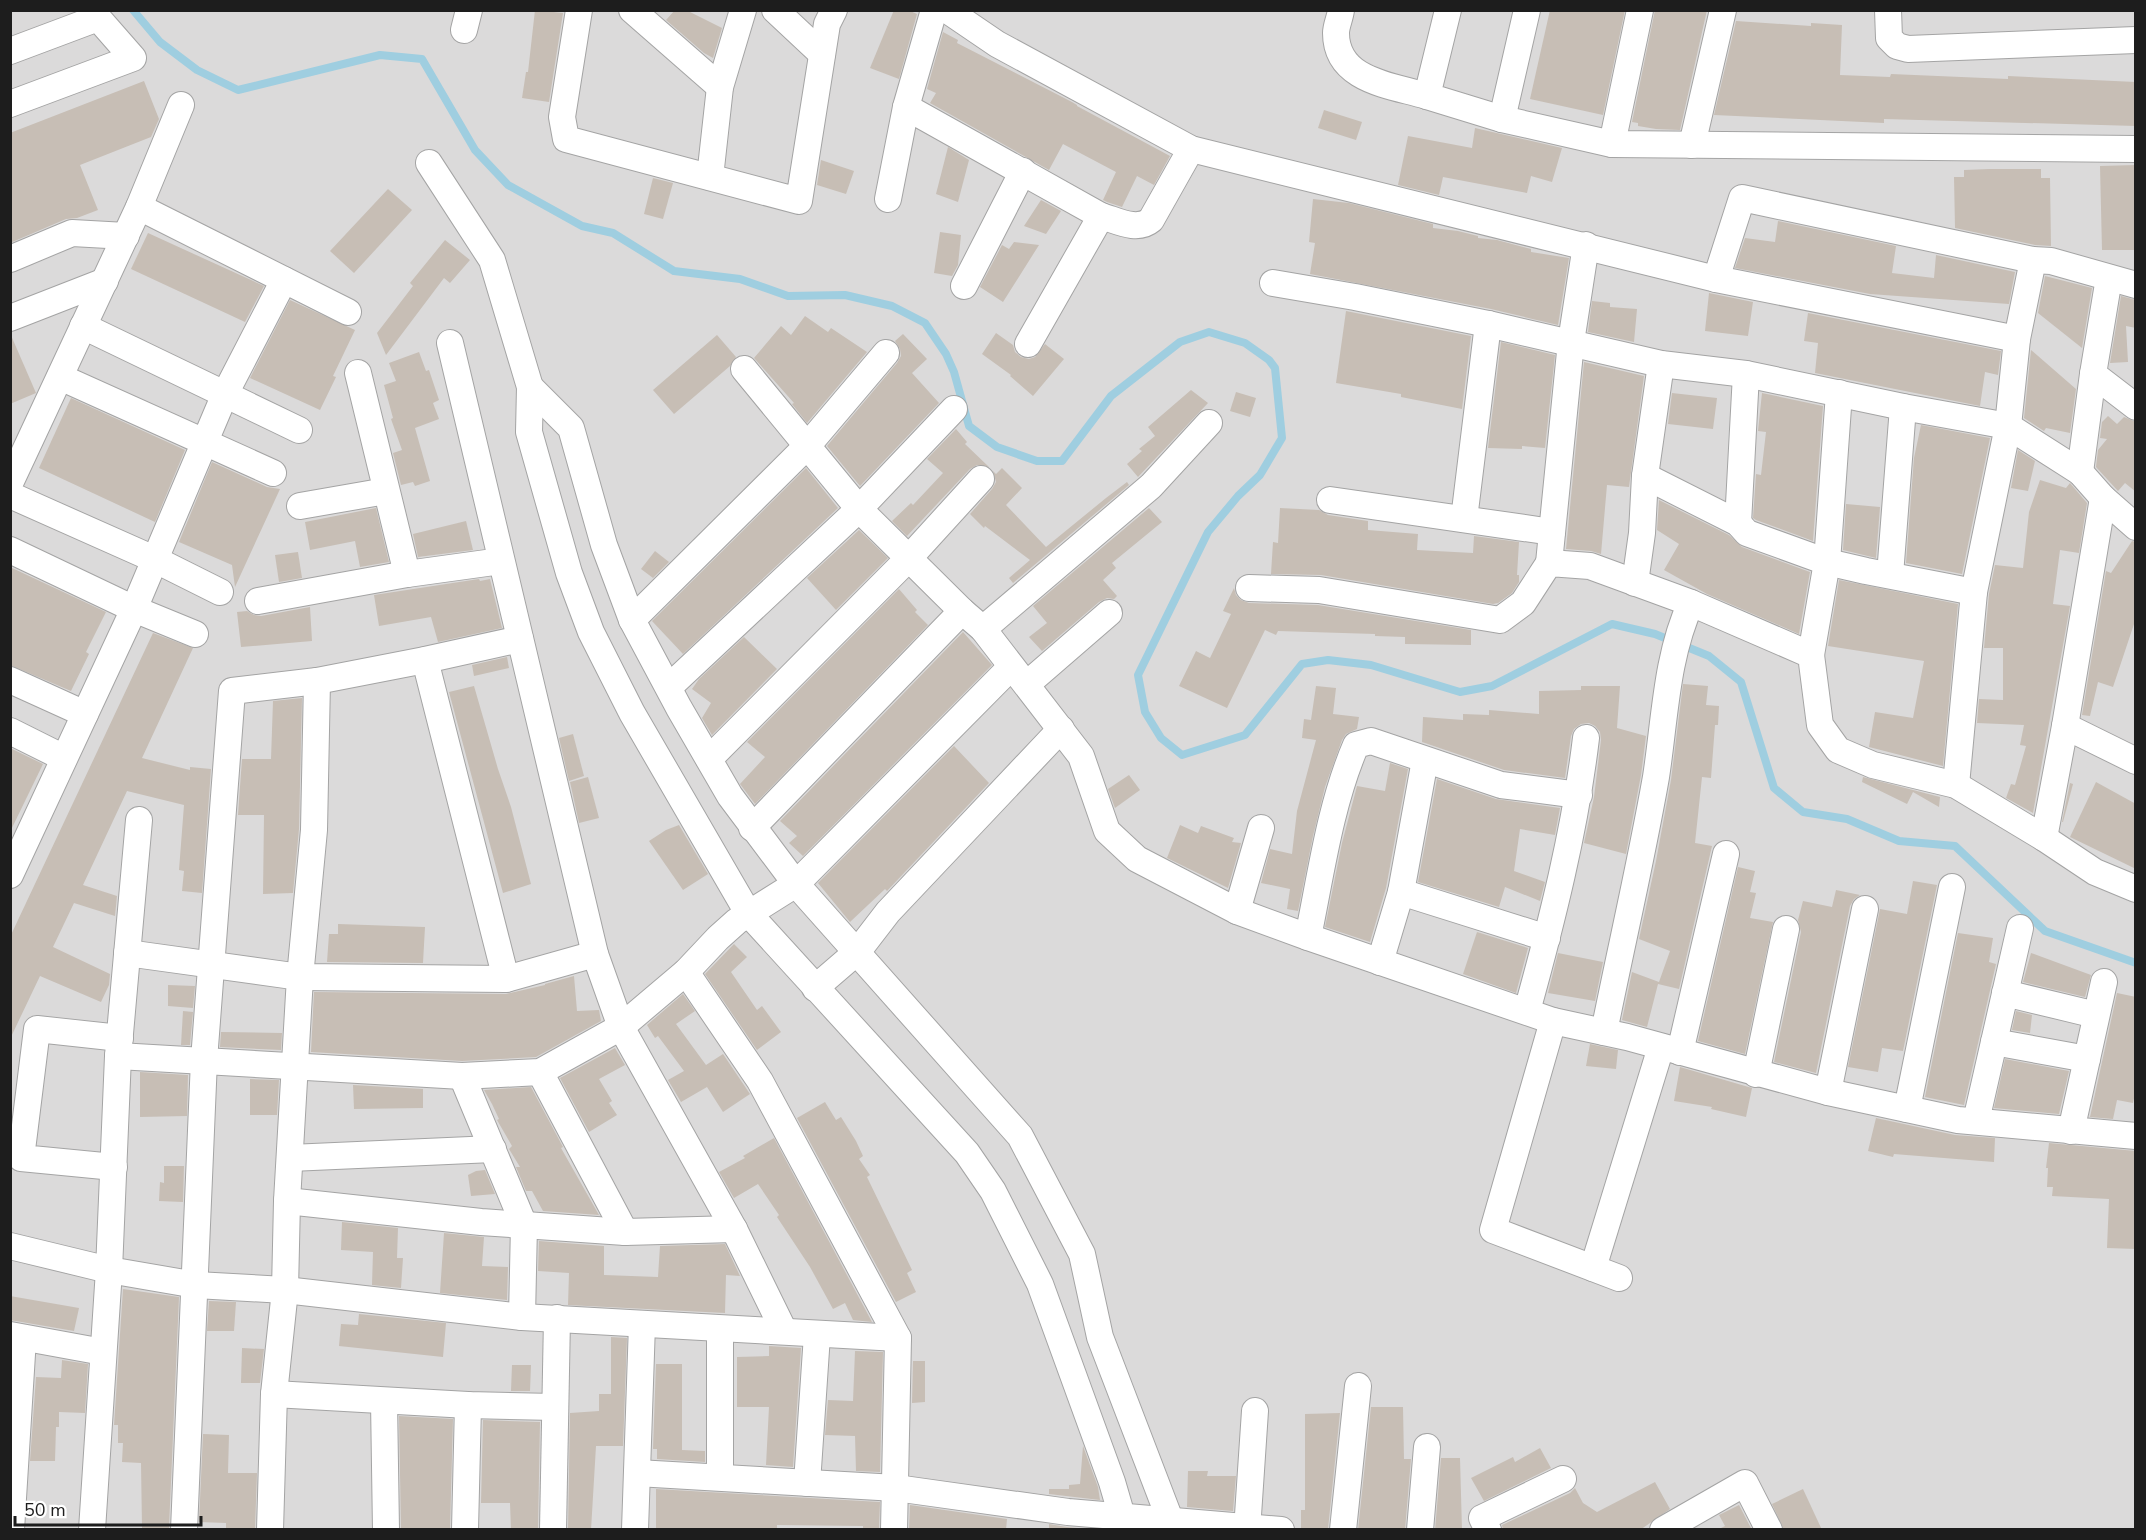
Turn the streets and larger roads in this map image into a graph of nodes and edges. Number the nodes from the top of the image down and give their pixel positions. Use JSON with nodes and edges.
{"nodes":[{"id":1,"x":579,"y":10,"type":"edge"},
{"id":2,"x":632,"y":10,"type":"edge"},
{"id":3,"x":742,"y":10,"type":"edge"},
{"id":4,"x":775,"y":10,"type":"edge"},
{"id":5,"x":834,"y":10,"type":"edge"},
{"id":6,"x":934,"y":10,"type":"edge"},
{"id":7,"x":947,"y":10,"type":"edge"},
{"id":8,"x":1341,"y":10,"type":"edge"},
{"id":9,"x":1448,"y":10,"type":"edge"},
{"id":10,"x":1527,"y":10,"type":"edge"},
{"id":11,"x":1640,"y":10,"type":"edge"},
{"id":12,"x":1723,"y":10,"type":"edge"},
{"id":13,"x":1888,"y":10,"type":"edge"},
{"id":14,"x":2136,"y":40,"type":"edge"},
{"id":15,"x":10,"y":51,"type":"edge"},
{"id":16,"x":822,"y":54,"type":"junction"},
{"id":17,"x":720,"y":87,"type":"junction"},
{"id":18,"x":1427,"y":96,"type":"junction"},
{"id":19,"x":10,"y":104,"type":"edge"},
{"id":20,"x":180,"y":105,"type":"dead end"},
{"id":21,"x":906,"y":107,"type":"junction"},
{"id":22,"x":1502,"y":119,"type":"junction"},
{"id":23,"x":1612,"y":144,"type":"junction"},
{"id":24,"x":1692,"y":144,"type":"junction"},
{"id":25,"x":1191,"y":149,"type":"junction"},
{"id":26,"x":2136,"y":149,"type":"edge"},
{"id":27,"x":429,"y":163,"type":"dead end"},
{"id":28,"x":1023,"y":171,"type":"junction"},
{"id":29,"x":710,"y":177,"type":"junction"},
{"id":30,"x":888,"y":199,"type":"dead end"},
{"id":31,"x":139,"y":207,"type":"junction"},
{"id":32,"x":1101,"y":216,"type":"junction"},
{"id":33,"x":126,"y":236,"type":"junction"},
{"id":34,"x":1586,"y":245,"type":"junction"},
{"id":35,"x":10,"y":259,"type":"edge"},
{"id":36,"x":2034,"y":260,"type":"junction"},
{"id":37,"x":2109,"y":278,"type":"junction"},
{"id":38,"x":1716,"y":279,"type":"junction"},
{"id":39,"x":284,"y":280,"type":"junction"},
{"id":40,"x":105,"y":281,"type":"junction"},
{"id":41,"x":1274,"y":283,"type":"dead end"},
{"id":42,"x":2136,"y":285,"type":"edge"},
{"id":43,"x":964,"y":286,"type":"dead end"},
{"id":44,"x":348,"y":312,"type":"dead end"},
{"id":45,"x":10,"y":318,"type":"edge"},
{"id":46,"x":1488,"y":324,"type":"junction"},
{"id":47,"x":83,"y":326,"type":"junction"},
{"id":48,"x":2017,"y":339,"type":"junction"},
{"id":49,"x":1571,"y":342,"type":"junction"},
{"id":50,"x":450,"y":343,"type":"dead end"},
{"id":51,"x":1028,"y":344,"type":"dead end"},
{"id":52,"x":886,"y":353,"type":"dead end"},
{"id":53,"x":1661,"y":364,"type":"junction"},
{"id":54,"x":744,"y":369,"type":"dead end"},
{"id":55,"x":358,"y":373,"type":"dead end"},
{"id":56,"x":1746,"y":374,"type":"junction"},
{"id":57,"x":2094,"y":374,"type":"junction"},
{"id":58,"x":60,"y":377,"type":"junction"},
{"id":59,"x":530,"y":387,"type":"junction"},
{"id":60,"x":1839,"y":393,"type":"junction"},
{"id":61,"x":225,"y":394,"type":"junction"},
{"id":62,"x":1903,"y":407,"type":"junction"},
{"id":63,"x":2136,"y":407,"type":"edge"},
{"id":64,"x":954,"y":409,"type":"dead end"},
{"id":65,"x":1209,"y":423,"type":"dead end"},
{"id":66,"x":2008,"y":426,"type":"junction"},
{"id":67,"x":299,"y":430,"type":"dead end"},
{"id":68,"x":206,"y":443,"type":"junction"},
{"id":69,"x":808,"y":445,"type":"junction"},
{"id":70,"x":2080,"y":472,"type":"junction"},
{"id":71,"x":273,"y":473,"type":"dead end"},
{"id":72,"x":13,"y":474,"type":"edge"},
{"id":73,"x":1645,"y":477,"type":"junction"},
{"id":74,"x":981,"y":479,"type":"dead end"},
{"id":75,"x":387,"y":491,"type":"junction"},
{"id":76,"x":10,"y":495,"type":"edge"},
{"id":77,"x":2103,"y":498,"type":"junction"},
{"id":78,"x":1330,"y":500,"type":"dead end"},
{"id":79,"x":300,"y":506,"type":"dead end"},
{"id":80,"x":859,"y":509,"type":"junction"},
{"id":81,"x":1464,"y":519,"type":"junction"},
{"id":82,"x":1738,"y":523,"type":"junction"},
{"id":83,"x":2136,"y":527,"type":"edge"},
{"id":84,"x":1552,"y":532,"type":"junction"},
{"id":85,"x":10,"y":550,"type":"edge"},
{"id":86,"x":909,"y":558,"type":"junction"},
{"id":87,"x":154,"y":559,"type":"junction"},
{"id":88,"x":501,"y":561,"type":"junction"},
{"id":89,"x":1827,"y":562,"type":"junction"},
{"id":90,"x":1549,"y":563,"type":"junction"},
{"id":91,"x":407,"y":574,"type":"junction"},
{"id":92,"x":1890,"y":575,"type":"junction"},
{"id":93,"x":1635,"y":583,"type":"junction"},
{"id":94,"x":1249,"y":588,"type":"dead end"},
{"id":95,"x":220,"y":592,"type":"dead end"},
{"id":96,"x":1974,"y":592,"type":"junction"},
{"id":97,"x":258,"y":601,"type":"dead end"},
{"id":98,"x":134,"y":609,"type":"junction"},
{"id":99,"x":962,"y":611,"type":"junction"},
{"id":100,"x":1109,"y":613,"type":"dead end"},
{"id":101,"x":1686,"y":613,"type":"junction"},
{"id":102,"x":632,"y":620,"type":"junction"},
{"id":103,"x":983,"y":629,"type":"junction"},
{"id":104,"x":195,"y":634,"type":"dead end"},
{"id":105,"x":520,"y":639,"type":"junction"},
{"id":106,"x":1811,"y":655,"type":"junction"},
{"id":107,"x":425,"y":660,"type":"junction"},
{"id":108,"x":1019,"y":676,"type":"junction"},
{"id":109,"x":10,"y":680,"type":"edge"},
{"id":110,"x":316,"y":681,"type":"junction"},
{"id":111,"x":669,"y":687,"type":"junction"},
{"id":112,"x":85,"y":714,"type":"junction"},
{"id":113,"x":2065,"y":726,"type":"junction"},
{"id":114,"x":1061,"y":729,"type":"junction"},
{"id":115,"x":10,"y":731,"type":"edge"},
{"id":116,"x":1586,"y":738,"type":"dead end"},
{"id":117,"x":64,"y":758,"type":"junction"},
{"id":118,"x":709,"y":759,"type":"junction"},
{"id":119,"x":1425,"y":760,"type":"junction"},
{"id":120,"x":2136,"y":761,"type":"edge"},
{"id":121,"x":1956,"y":785,"type":"junction"},
{"id":122,"x":1579,"y":795,"type":"junction"},
{"id":123,"x":139,"y":820,"type":"dead end"},
{"id":124,"x":752,"y":828,"type":"junction"},
{"id":125,"x":1261,"y":828,"type":"dead end"},
{"id":126,"x":2044,"y":838,"type":"junction"},
{"id":127,"x":1726,"y":854,"type":"dead end"},
{"id":128,"x":10,"y":875,"type":"edge"},
{"id":129,"x":796,"y":884,"type":"junction"},
{"id":130,"x":1952,"y":886,"type":"dead end"},
{"id":131,"x":2136,"y":889,"type":"edge"},
{"id":132,"x":1401,"y":892,"type":"junction"},
{"id":133,"x":1865,"y":909,"type":"dead end"},
{"id":134,"x":1237,"y":910,"type":"junction"},
{"id":135,"x":743,"y":917,"type":"junction"},
{"id":136,"x":2020,"y":928,"type":"dead end"},
{"id":137,"x":1786,"y":929,"type":"dead end"},
{"id":138,"x":1308,"y":937,"type":"junction"},
{"id":139,"x":1547,"y":938,"type":"junction"},
{"id":140,"x":858,"y":951,"type":"junction"},
{"id":141,"x":127,"y":953,"type":"junction"},
{"id":142,"x":595,"y":954,"type":"junction"},
{"id":143,"x":1380,"y":962,"type":"junction"},
{"id":144,"x":211,"y":966,"type":"junction"},
{"id":145,"x":686,"y":972,"type":"junction"},
{"id":146,"x":300,"y":977,"type":"junction"},
{"id":147,"x":506,"y":980,"type":"junction"},
{"id":148,"x":2104,"y":982,"type":"dead end"},
{"id":149,"x":815,"y":988,"type":"junction"},
{"id":150,"x":2006,"y":993,"type":"junction"},
{"id":151,"x":1527,"y":1011,"type":"junction"},
{"id":152,"x":2096,"y":1015,"type":"junction"},
{"id":153,"x":1553,"y":1021,"type":"junction"},
{"id":154,"x":621,"y":1027,"type":"junction"},
{"id":155,"x":1604,"y":1032,"type":"junction"},
{"id":156,"x":1994,"y":1042,"type":"junction"},
{"id":157,"x":119,"y":1047,"type":"junction"},
{"id":158,"x":1671,"y":1050,"type":"junction"},
{"id":159,"x":2087,"y":1059,"type":"junction"},
{"id":160,"x":204,"y":1060,"type":"junction"},
{"id":161,"x":295,"y":1066,"type":"junction"},
{"id":162,"x":540,"y":1072,"type":"junction"},
{"id":163,"x":1756,"y":1074,"type":"junction"},
{"id":164,"x":462,"y":1076,"type":"junction"},
{"id":165,"x":1828,"y":1092,"type":"junction"},
{"id":166,"x":1907,"y":1109,"type":"junction"},
{"id":167,"x":1976,"y":1121,"type":"junction"},
{"id":168,"x":2071,"y":1131,"type":"junction"},
{"id":169,"x":2136,"y":1136,"type":"edge"},
{"id":170,"x":493,"y":1149,"type":"junction"},
{"id":171,"x":290,"y":1158,"type":"junction"},
{"id":172,"x":114,"y":1167,"type":"junction"},
{"id":173,"x":287,"y":1201,"type":"junction"},
{"id":174,"x":524,"y":1225,"type":"junction"},
{"id":175,"x":734,"y":1229,"type":"junction"},
{"id":176,"x":625,"y":1232,"type":"junction"},
{"id":177,"x":10,"y":1246,"type":"edge"},
{"id":178,"x":1593,"y":1268,"type":"junction"},
{"id":179,"x":109,"y":1270,"type":"junction"},
{"id":180,"x":1619,"y":1278,"type":"dead end"},
{"id":181,"x":196,"y":1285,"type":"junction"},
{"id":182,"x":285,"y":1290,"type":"junction"},
{"id":183,"x":522,"y":1317,"type":"junction"},
{"id":184,"x":557,"y":1318,"type":"junction"},
{"id":185,"x":642,"y":1324,"type":"junction"},
{"id":186,"x":720,"y":1329,"type":"junction"},
{"id":187,"x":784,"y":1331,"type":"junction"},
{"id":188,"x":817,"y":1335,"type":"junction"},
{"id":189,"x":17,"y":1336,"type":"edge"},
{"id":190,"x":898,"y":1338,"type":"junction"},
{"id":191,"x":103,"y":1352,"type":"junction"},
{"id":192,"x":1358,"y":1386,"type":"dead end"},
{"id":193,"x":274,"y":1394,"type":"junction"},
{"id":194,"x":384,"y":1401,"type":"junction"},
{"id":195,"x":468,"y":1405,"type":"junction"},
{"id":196,"x":555,"y":1407,"type":"junction"},
{"id":197,"x":1255,"y":1411,"type":"dead end"},
{"id":198,"x":1427,"y":1447,"type":"dead end"},
{"id":199,"x":637,"y":1473,"type":"junction"},
{"id":200,"x":720,"y":1477,"type":"junction"},
{"id":201,"x":1563,"y":1479,"type":"dead end"},
{"id":202,"x":807,"y":1483,"type":"junction"},
{"id":203,"x":896,"y":1488,"type":"junction"},
{"id":204,"x":1124,"y":1523,"type":"edge"},
{"id":205,"x":1172,"y":1525,"type":"edge"},
{"id":206,"x":1673,"y":1527,"type":"edge"},
{"id":207,"x":1247,"y":1528,"type":"edge"},
{"id":208,"x":12,"y":1530,"type":"edge"},
{"id":209,"x":92,"y":1530,"type":"edge"},
{"id":210,"x":184,"y":1530,"type":"edge"},
{"id":211,"x":270,"y":1530,"type":"edge"},
{"id":212,"x":386,"y":1530,"type":"edge"},
{"id":213,"x":465,"y":1530,"type":"edge"},
{"id":214,"x":553,"y":1530,"type":"edge"},
{"id":215,"x":634,"y":1530,"type":"edge"},
{"id":216,"x":894,"y":1530,"type":"edge"},
{"id":217,"x":1281,"y":1530,"type":"edge"},
{"id":218,"x":1343,"y":1530,"type":"edge"},
{"id":219,"x":1420,"y":1530,"type":"edge"},
{"id":220,"x":1488,"y":1530,"type":"edge"},
{"id":221,"x":1769,"y":1530,"type":"edge"}],
"edges":[{"from":1,"to":29,"type":"street"},
{"from":2,"to":17,"type":"street"},
{"from":3,"to":17,"type":"street"},
{"from":4,"to":16,"type":"street"},
{"from":5,"to":16,"type":"street"},
{"from":6,"to":21,"type":"street"},
{"from":7,"to":25,"type":"street"},
{"from":8,"to":18,"type":"street"},
{"from":9,"to":18,"type":"street"},
{"from":10,"to":22,"type":"street"},
{"from":11,"to":23,"type":"street"},
{"from":12,"to":24,"type":"street"},
{"from":13,"to":14,"type":"street"},
{"from":15,"to":19,"type":"street"},
{"from":16,"to":29,"type":"street"},
{"from":17,"to":29,"type":"street"},
{"from":18,"to":22,"type":"street"},
{"from":20,"to":31,"type":"street"},
{"from":21,"to":28,"type":"street"},
{"from":21,"to":30,"type":"street"},
{"from":22,"to":23,"type":"street"},
{"from":23,"to":24,"type":"street"},
{"from":24,"to":26,"type":"street"},
{"from":25,"to":32,"type":"street"},
{"from":25,"to":34,"type":"street"},
{"from":27,"to":59,"type":"street"},
{"from":28,"to":32,"type":"street"},
{"from":28,"to":43,"type":"street"},
{"from":31,"to":33,"type":"street"},
{"from":31,"to":39,"type":"street"},
{"from":32,"to":51,"type":"street"},
{"from":33,"to":35,"type":"street"},
{"from":33,"to":40,"type":"street"},
{"from":34,"to":38,"type":"street"},
{"from":34,"to":49,"type":"street"},
{"from":36,"to":37,"type":"street"},
{"from":36,"to":38,"type":"street"},
{"from":36,"to":48,"type":"street"},
{"from":37,"to":42,"type":"street"},
{"from":37,"to":57,"type":"street"},
{"from":38,"to":48,"type":"street"},
{"from":39,"to":44,"type":"street"},
{"from":39,"to":61,"type":"street"},
{"from":40,"to":45,"type":"street"},
{"from":40,"to":47,"type":"street"},
{"from":41,"to":46,"type":"street"},
{"from":46,"to":49,"type":"street"},
{"from":46,"to":81,"type":"street"},
{"from":47,"to":58,"type":"street"},
{"from":47,"to":61,"type":"street"},
{"from":48,"to":66,"type":"street"},
{"from":49,"to":53,"type":"street"},
{"from":49,"to":84,"type":"street"},
{"from":50,"to":88,"type":"street"},
{"from":52,"to":69,"type":"street"},
{"from":53,"to":56,"type":"street"},
{"from":53,"to":73,"type":"street"},
{"from":54,"to":69,"type":"street"},
{"from":55,"to":75,"type":"street"},
{"from":56,"to":60,"type":"street"},
{"from":56,"to":82,"type":"street"},
{"from":57,"to":63,"type":"street"},
{"from":57,"to":70,"type":"street"},
{"from":58,"to":68,"type":"street"},
{"from":58,"to":72,"type":"street"},
{"from":59,"to":102,"type":"street"},
{"from":59,"to":135,"type":"street"},
{"from":60,"to":62,"type":"street"},
{"from":60,"to":89,"type":"street"},
{"from":61,"to":67,"type":"street"},
{"from":61,"to":68,"type":"street"},
{"from":62,"to":66,"type":"street"},
{"from":62,"to":92,"type":"street"},
{"from":64,"to":80,"type":"street"},
{"from":65,"to":103,"type":"street"},
{"from":66,"to":70,"type":"street"},
{"from":66,"to":96,"type":"street"},
{"from":68,"to":71,"type":"street"},
{"from":68,"to":87,"type":"street"},
{"from":69,"to":80,"type":"street"},
{"from":69,"to":102,"type":"street"},
{"from":70,"to":77,"type":"street"},
{"from":73,"to":82,"type":"street"},
{"from":73,"to":93,"type":"street"},
{"from":74,"to":86,"type":"street"},
{"from":75,"to":79,"type":"street"},
{"from":75,"to":91,"type":"street"},
{"from":76,"to":87,"type":"street"},
{"from":77,"to":83,"type":"street"},
{"from":77,"to":113,"type":"street"},
{"from":78,"to":81,"type":"street"},
{"from":80,"to":86,"type":"street"},
{"from":80,"to":111,"type":"street"},
{"from":81,"to":84,"type":"street"},
{"from":82,"to":89,"type":"street"},
{"from":84,"to":90,"type":"street"},
{"from":85,"to":98,"type":"street"},
{"from":86,"to":99,"type":"street"},
{"from":86,"to":118,"type":"street"},
{"from":87,"to":95,"type":"street"},
{"from":87,"to":98,"type":"street"},
{"from":88,"to":91,"type":"street"},
{"from":88,"to":105,"type":"street"},
{"from":89,"to":92,"type":"street"},
{"from":89,"to":106,"type":"street"},
{"from":90,"to":93,"type":"street"},
{"from":90,"to":94,"type":"street"},
{"from":91,"to":97,"type":"street"},
{"from":92,"to":96,"type":"street"},
{"from":93,"to":101,"type":"street"},
{"from":96,"to":121,"type":"street"},
{"from":98,"to":104,"type":"street"},
{"from":98,"to":112,"type":"street"},
{"from":99,"to":103,"type":"street"},
{"from":99,"to":124,"type":"street"},
{"from":100,"to":108,"type":"street"},
{"from":101,"to":106,"type":"street"},
{"from":101,"to":155,"type":"street"},
{"from":102,"to":111,"type":"street"},
{"from":103,"to":108,"type":"street"},
{"from":105,"to":107,"type":"street"},
{"from":105,"to":142,"type":"street"},
{"from":106,"to":121,"type":"street"},
{"from":107,"to":110,"type":"street"},
{"from":107,"to":147,"type":"street"},
{"from":108,"to":114,"type":"street"},
{"from":108,"to":129,"type":"street"},
{"from":109,"to":112,"type":"street"},
{"from":110,"to":144,"type":"street"},
{"from":110,"to":146,"type":"street"},
{"from":111,"to":118,"type":"street"},
{"from":112,"to":117,"type":"street"},
{"from":113,"to":120,"type":"street"},
{"from":113,"to":126,"type":"street"},
{"from":114,"to":134,"type":"street"},
{"from":114,"to":140,"type":"street"},
{"from":115,"to":117,"type":"street"},
{"from":116,"to":122,"type":"street"},
{"from":117,"to":128,"type":"street"},
{"from":118,"to":124,"type":"street"},
{"from":119,"to":122,"type":"street"},
{"from":119,"to":132,"type":"street"},
{"from":119,"to":138,"type":"street"},
{"from":121,"to":126,"type":"street"},
{"from":122,"to":139,"type":"street"},
{"from":123,"to":141,"type":"street"},
{"from":124,"to":129,"type":"street"},
{"from":125,"to":134,"type":"street"},
{"from":126,"to":131,"type":"street"},
{"from":127,"to":158,"type":"street"},
{"from":129,"to":135,"type":"street"},
{"from":129,"to":140,"type":"street"},
{"from":130,"to":166,"type":"street"},
{"from":132,"to":139,"type":"street"},
{"from":132,"to":143,"type":"street"},
{"from":133,"to":165,"type":"street"},
{"from":134,"to":138,"type":"street"},
{"from":135,"to":145,"type":"street"},
{"from":135,"to":149,"type":"street"},
{"from":136,"to":150,"type":"street"},
{"from":137,"to":163,"type":"street"},
{"from":138,"to":143,"type":"street"},
{"from":139,"to":151,"type":"street"},
{"from":140,"to":149,"type":"street"},
{"from":140,"to":205,"type":"street"},
{"from":141,"to":144,"type":"street"},
{"from":141,"to":157,"type":"street"},
{"from":142,"to":147,"type":"street"},
{"from":142,"to":154,"type":"street"},
{"from":143,"to":151,"type":"street"},
{"from":144,"to":146,"type":"street"},
{"from":144,"to":160,"type":"street"},
{"from":145,"to":154,"type":"street"},
{"from":145,"to":190,"type":"street"},
{"from":146,"to":147,"type":"street"},
{"from":146,"to":161,"type":"street"},
{"from":148,"to":152,"type":"street"},
{"from":149,"to":204,"type":"street"},
{"from":150,"to":152,"type":"street"},
{"from":150,"to":156,"type":"street"},
{"from":151,"to":153,"type":"street"},
{"from":152,"to":159,"type":"street"},
{"from":153,"to":155,"type":"street"},
{"from":153,"to":178,"type":"street"},
{"from":154,"to":162,"type":"street"},
{"from":154,"to":175,"type":"street"},
{"from":155,"to":158,"type":"street"},
{"from":156,"to":159,"type":"street"},
{"from":156,"to":167,"type":"street"},
{"from":157,"to":160,"type":"street"},
{"from":157,"to":172,"type":"street"},
{"from":157,"to":172,"type":"street"},
{"from":158,"to":163,"type":"street"},
{"from":158,"to":178,"type":"street"},
{"from":159,"to":168,"type":"street"},
{"from":160,"to":161,"type":"street"},
{"from":160,"to":181,"type":"street"},
{"from":161,"to":164,"type":"street"},
{"from":161,"to":171,"type":"street"},
{"from":162,"to":164,"type":"street"},
{"from":162,"to":176,"type":"street"},
{"from":163,"to":165,"type":"street"},
{"from":164,"to":170,"type":"street"},
{"from":165,"to":166,"type":"street"},
{"from":166,"to":167,"type":"street"},
{"from":167,"to":168,"type":"street"},
{"from":168,"to":169,"type":"street"},
{"from":170,"to":171,"type":"street"},
{"from":170,"to":174,"type":"street"},
{"from":171,"to":173,"type":"street"},
{"from":172,"to":179,"type":"street"},
{"from":173,"to":174,"type":"street"},
{"from":173,"to":182,"type":"street"},
{"from":174,"to":176,"type":"street"},
{"from":174,"to":183,"type":"street"},
{"from":175,"to":176,"type":"street"},
{"from":175,"to":187,"type":"street"},
{"from":177,"to":179,"type":"street"},
{"from":178,"to":180,"type":"street"},
{"from":179,"to":181,"type":"street"},
{"from":179,"to":191,"type":"street"},
{"from":181,"to":182,"type":"street"},
{"from":181,"to":210,"type":"street"},
{"from":182,"to":183,"type":"street"},
{"from":182,"to":193,"type":"street"},
{"from":183,"to":184,"type":"street"},
{"from":184,"to":185,"type":"street"},
{"from":184,"to":196,"type":"street"},
{"from":185,"to":186,"type":"street"},
{"from":185,"to":199,"type":"street"},
{"from":186,"to":187,"type":"street"},
{"from":186,"to":200,"type":"street"},
{"from":187,"to":188,"type":"street"},
{"from":188,"to":190,"type":"street"},
{"from":188,"to":202,"type":"street"},
{"from":189,"to":191,"type":"street"},
{"from":189,"to":208,"type":"street"},
{"from":190,"to":203,"type":"street"},
{"from":191,"to":209,"type":"street"},
{"from":192,"to":218,"type":"street"},
{"from":193,"to":194,"type":"street"},
{"from":193,"to":211,"type":"street"},
{"from":194,"to":195,"type":"street"},
{"from":194,"to":212,"type":"street"},
{"from":195,"to":196,"type":"street"},
{"from":195,"to":213,"type":"street"},
{"from":196,"to":214,"type":"street"},
{"from":197,"to":207,"type":"street"},
{"from":198,"to":219,"type":"street"},
{"from":199,"to":200,"type":"street"},
{"from":199,"to":215,"type":"street"},
{"from":200,"to":202,"type":"street"},
{"from":201,"to":220,"type":"street"},
{"from":202,"to":203,"type":"street"},
{"from":203,"to":204,"type":"street"},
{"from":203,"to":216,"type":"street"},
{"from":204,"to":205,"type":"street"},
{"from":205,"to":207,"type":"street"},
{"from":206,"to":221,"type":"street"},
{"from":207,"to":217,"type":"street"}]}
